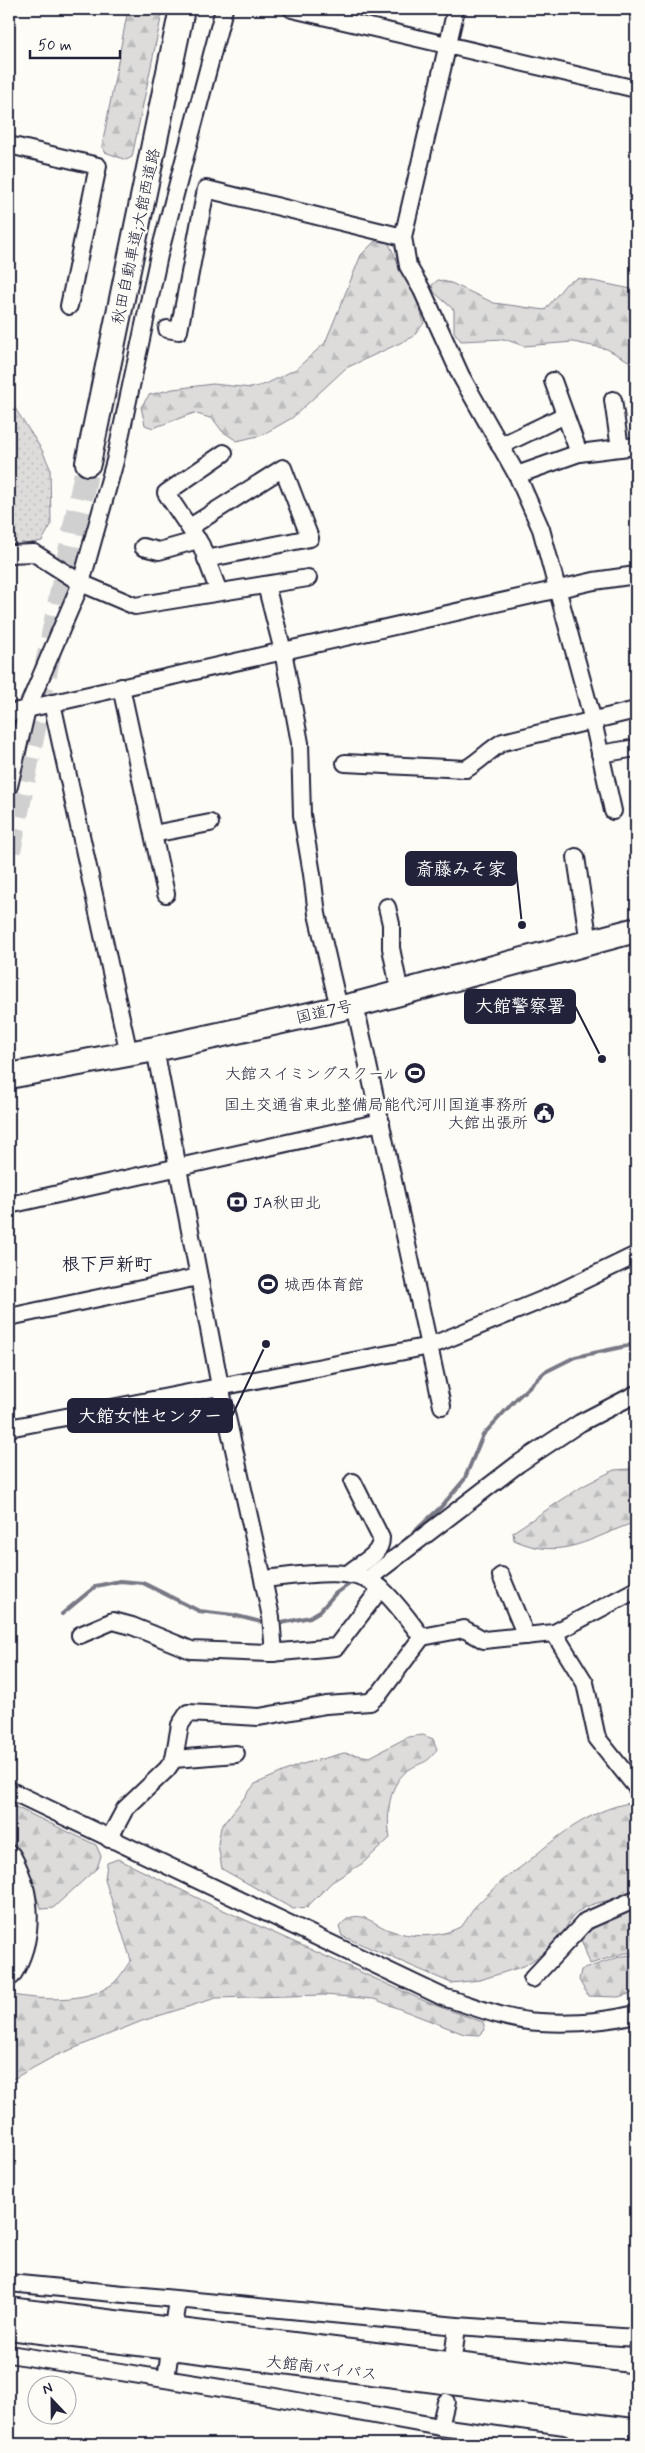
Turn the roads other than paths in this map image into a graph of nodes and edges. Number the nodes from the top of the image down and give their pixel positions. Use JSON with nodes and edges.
{"nodes":[{"id":1,"x":182,"y":9,"type":"edge"},
{"id":2,"x":224,"y":9,"type":"edge"},
{"id":3,"x":292,"y":9,"type":"edge"},
{"id":4,"x":456,"y":9,"type":"edge"},
{"id":5,"x":448,"y":45,"type":"junction"},
{"id":6,"x":636,"y":89,"type":"edge"},
{"id":7,"x":9,"y":145,"type":"edge"},
{"id":8,"x":404,"y":237,"type":"junction"},
{"id":9,"x":69,"y":306,"type":"dead end"},
{"id":10,"x":168,"y":329,"type":"dead end"},
{"id":11,"x":553,"y":381,"type":"dead end"},
{"id":12,"x":613,"y":400,"type":"dead end"},
{"id":13,"x":565,"y":415,"type":"junction"},
{"id":14,"x":500,"y":446,"type":"junction"},
{"id":15,"x":636,"y":446,"type":"edge"},
{"id":16,"x":620,"y":448,"type":"junction"},
{"id":17,"x":224,"y":453,"type":"dead end"},
{"id":18,"x":579,"y":453,"type":"junction"},
{"id":19,"x":88,"y":463,"type":"tunnel mouth"},
{"id":20,"x":516,"y":475,"type":"junction"},
{"id":21,"x":194,"y":534,"type":"junction"},
{"id":22,"x":144,"y":547,"type":"dead end"},
{"id":23,"x":9,"y":554,"type":"edge"},
{"id":24,"x":206,"y":559,"type":"junction"},
{"id":25,"x":636,"y":575,"type":"edge"},
{"id":26,"x":308,"y":578,"type":"dead end"},
{"id":27,"x":81,"y":583,"type":"junction"},
{"id":28,"x":266,"y":584,"type":"junction"},
{"id":29,"x":556,"y":589,"type":"junction"},
{"id":30,"x":218,"y":592,"type":"junction"},
{"id":31,"x":284,"y":651,"type":"junction"},
{"id":32,"x":121,"y":687,"type":"junction"},
{"id":33,"x":52,"y":703,"type":"junction"},
{"id":34,"x":27,"y":709,"type":"junction"},
{"id":35,"x":636,"y":710,"type":"edge"},
{"id":36,"x":9,"y":713,"type":"edge"},
{"id":37,"x":593,"y":721,"type":"junction"},
{"id":38,"x":636,"y":748,"type":"edge"},
{"id":39,"x":600,"y":754,"type":"junction"},
{"id":40,"x":345,"y":763,"type":"dead end"},
{"id":41,"x":9,"y":786,"type":"edge"},
{"id":42,"x":613,"y":812,"type":"dead end"},
{"id":43,"x":210,"y":823,"type":"dead end"},
{"id":44,"x":153,"y":834,"type":"junction"},
{"id":45,"x":576,"y":857,"type":"dead end"},
{"id":46,"x":166,"y":894,"type":"dead end"},
{"id":47,"x":386,"y":908,"type":"dead end"},
{"id":48,"x":636,"y":930,"type":"edge"},
{"id":49,"x":590,"y":943,"type":"junction"},
{"id":50,"x":400,"y":993,"type":"junction"},
{"id":51,"x":347,"y":1007,"type":"junction"},
{"id":52,"x":155,"y":1049,"type":"junction"},
{"id":53,"x":129,"y":1054,"type":"junction"},
{"id":54,"x":9,"y":1076,"type":"edge"},
{"id":55,"x":382,"y":1122,"type":"junction"},
{"id":56,"x":179,"y":1168,"type":"junction"},
{"id":57,"x":9,"y":1205,"type":"edge"},
{"id":58,"x":636,"y":1255,"type":"edge"},
{"id":59,"x":198,"y":1277,"type":"junction"},
{"id":60,"x":9,"y":1317,"type":"edge"},
{"id":61,"x":430,"y":1346,"type":"junction"},
{"id":62,"x":220,"y":1386,"type":"junction"},
{"id":63,"x":636,"y":1394,"type":"edge"},
{"id":64,"x":442,"y":1406,"type":"dead end"},
{"id":65,"x":9,"y":1428,"type":"edge"},
{"id":66,"x":353,"y":1482,"type":"dead end"},
{"id":67,"x":349,"y":1573,"type":"junction"},
{"id":68,"x":501,"y":1576,"type":"dead end"},
{"id":69,"x":263,"y":1578,"type":"junction"},
{"id":70,"x":374,"y":1584,"type":"junction"},
{"id":71,"x":636,"y":1590,"type":"edge"},
{"id":72,"x":554,"y":1633,"type":"junction"},
{"id":73,"x":80,"y":1635,"type":"dead end"},
{"id":74,"x":526,"y":1636,"type":"junction"},
{"id":75,"x":422,"y":1637,"type":"junction"},
{"id":76,"x":274,"y":1653,"type":"junction"},
{"id":77,"x":236,"y":1754,"type":"dead end"},
{"id":78,"x":174,"y":1759,"type":"junction"},
{"id":79,"x":636,"y":1787,"type":"edge"},
{"id":80,"x":9,"y":1790,"type":"edge"},
{"id":81,"x":110,"y":1839,"type":"junction"},
{"id":82,"x":9,"y":1858,"type":"edge"},
{"id":83,"x":9,"y":1898,"type":"edge"},
{"id":84,"x":636,"y":1899,"type":"edge"},
{"id":85,"x":9,"y":1934,"type":"edge"},
{"id":86,"x":9,"y":1973,"type":"edge"},
{"id":87,"x":532,"y":1979,"type":"dead end"},
{"id":88,"x":636,"y":2014,"type":"edge"},
{"id":89,"x":9,"y":2283,"type":"edge"},
{"id":90,"x":178,"y":2300,"type":"junction"},
{"id":91,"x":9,"y":2310,"type":"edge"},
{"id":92,"x":175,"y":2320,"type":"dead end"},
{"id":93,"x":457,"y":2326,"type":"junction"},
{"id":94,"x":9,"y":2327,"type":"edge"},
{"id":95,"x":636,"y":2338,"type":"edge"},
{"id":96,"x":454,"y":2350,"type":"dead end"},
{"id":97,"x":9,"y":2354,"type":"edge"},
{"id":98,"x":169,"y":2357,"type":"dead end"},
{"id":99,"x":485,"y":2378,"type":"junction"},
{"id":100,"x":636,"y":2378,"type":"edge"},
{"id":101,"x":166,"y":2379,"type":"junction"},
{"id":102,"x":636,"y":2388,"type":"edge"},
{"id":103,"x":446,"y":2402,"type":"dead end"},
{"id":104,"x":636,"y":2405,"type":"edge"},
{"id":105,"x":636,"y":2413,"type":"edge"},
{"id":106,"x":440,"y":2426,"type":"junction"},
{"id":107,"x":562,"y":2444,"type":"edge"}],
"edges":[{"from":1,"to":19,"type":"highway","name":"秋田自動車道;大館西道路"},
{"from":2,"to":27,"type":"street"},
{"from":3,"to":5,"type":"street"},
{"from":4,"to":5,"type":"street"},
{"from":5,"to":6,"type":"street"},
{"from":5,"to":8,"type":"street"},
{"from":7,"to":9,"type":"street"},
{"from":8,"to":10,"type":"street"},
{"from":8,"to":14,"type":"street"},
{"from":11,"to":13,"type":"street"},
{"from":12,"to":16,"type":"street"},
{"from":13,"to":14,"type":"street"},
{"from":13,"to":18,"type":"street"},
{"from":14,"to":20,"type":"street"},
{"from":15,"to":16,"type":"street"},
{"from":16,"to":18,"type":"street"},
{"from":17,"to":21,"type":"street"},
{"from":18,"to":20,"type":"street"},
{"from":20,"to":29,"type":"street"},
{"from":21,"to":22,"type":"street"},
{"from":21,"to":24,"type":"street"},
{"from":21,"to":24,"type":"street"},
{"from":23,"to":27,"type":"street"},
{"from":24,"to":30,"type":"street"},
{"from":25,"to":29,"type":"street"},
{"from":26,"to":28,"type":"street"},
{"from":27,"to":30,"type":"street"},
{"from":27,"to":34,"type":"street"},
{"from":28,"to":30,"type":"street"},
{"from":28,"to":31,"type":"street"},
{"from":29,"to":31,"type":"street"},
{"from":29,"to":37,"type":"street"},
{"from":31,"to":32,"type":"street"},
{"from":31,"to":51,"type":"street"},
{"from":32,"to":33,"type":"street"},
{"from":32,"to":44,"type":"street"},
{"from":33,"to":34,"type":"street"},
{"from":33,"to":53,"type":"street"},
{"from":34,"to":36,"type":"street"},
{"from":34,"to":41,"type":"street"},
{"from":35,"to":37,"type":"street"},
{"from":37,"to":39,"type":"street"},
{"from":37,"to":40,"type":"street"},
{"from":38,"to":39,"type":"street"},
{"from":39,"to":42,"type":"street"},
{"from":43,"to":44,"type":"street"},
{"from":44,"to":46,"type":"street"},
{"from":45,"to":49,"type":"street"},
{"from":47,"to":50,"type":"street"},
{"from":48,"to":49,"type":"highway","name":"国道7号"},
{"from":49,"to":50,"type":"highway","name":"国道7号"},
{"from":50,"to":51,"type":"highway","name":"国道7号"},
{"from":51,"to":52,"type":"highway","name":"国道7号"},
{"from":51,"to":55,"type":"street"},
{"from":52,"to":53,"type":"highway","name":"国道7号"},
{"from":52,"to":56,"type":"street"},
{"from":53,"to":54,"type":"highway","name":"国道7号"},
{"from":55,"to":56,"type":"street"},
{"from":55,"to":61,"type":"street"},
{"from":56,"to":57,"type":"street"},
{"from":56,"to":59,"type":"street"},
{"from":58,"to":61,"type":"street"},
{"from":59,"to":60,"type":"street"},
{"from":59,"to":62,"type":"street"},
{"from":61,"to":62,"type":"street"},
{"from":61,"to":64,"type":"street"},
{"from":62,"to":65,"type":"street"},
{"from":62,"to":69,"type":"street"},
{"from":63,"to":70,"type":"street"},
{"from":66,"to":67,"type":"street"},
{"from":67,"to":69,"type":"street"},
{"from":67,"to":70,"type":"street"},
{"from":68,"to":74,"type":"street"},
{"from":69,"to":76,"type":"street"},
{"from":70,"to":75,"type":"street"},
{"from":70,"to":76,"type":"street"},
{"from":71,"to":72,"type":"street"},
{"from":72,"to":74,"type":"street"},
{"from":72,"to":79,"type":"street"},
{"from":73,"to":76,"type":"street"},
{"from":74,"to":75,"type":"street"},
{"from":75,"to":78,"type":"street"},
{"from":77,"to":78,"type":"street"},
{"from":78,"to":81,"type":"street"},
{"from":80,"to":81,"type":"street"},
{"from":81,"to":88,"type":"street"},
{"from":82,"to":86,"type":"highway"},
{"from":83,"to":85,"type":"highway"},
{"from":84,"to":87,"type":"street"},
{"from":89,"to":90,"type":"street"},
{"from":90,"to":92,"type":"street"},
{"from":90,"to":93,"type":"street"},
{"from":91,"to":99,"type":"highway","name":"大館南バイパス"},
{"from":93,"to":95,"type":"street"},
{"from":93,"to":96,"type":"street"},
{"from":94,"to":99,"type":"highway","name":"大館南バイパス"},
{"from":97,"to":101,"type":"street"},
{"from":98,"to":101,"type":"street"},
{"from":99,"to":100,"type":"highway"},
{"from":99,"to":102,"type":"highway","name":"大館南バイパス"},
{"from":99,"to":104,"type":"highway","name":"大館南バイパス"},
{"from":99,"to":105,"type":"highway"},
{"from":101,"to":106,"type":"street"},
{"from":103,"to":106,"type":"street"},
{"from":106,"to":107,"type":"street"}]}
